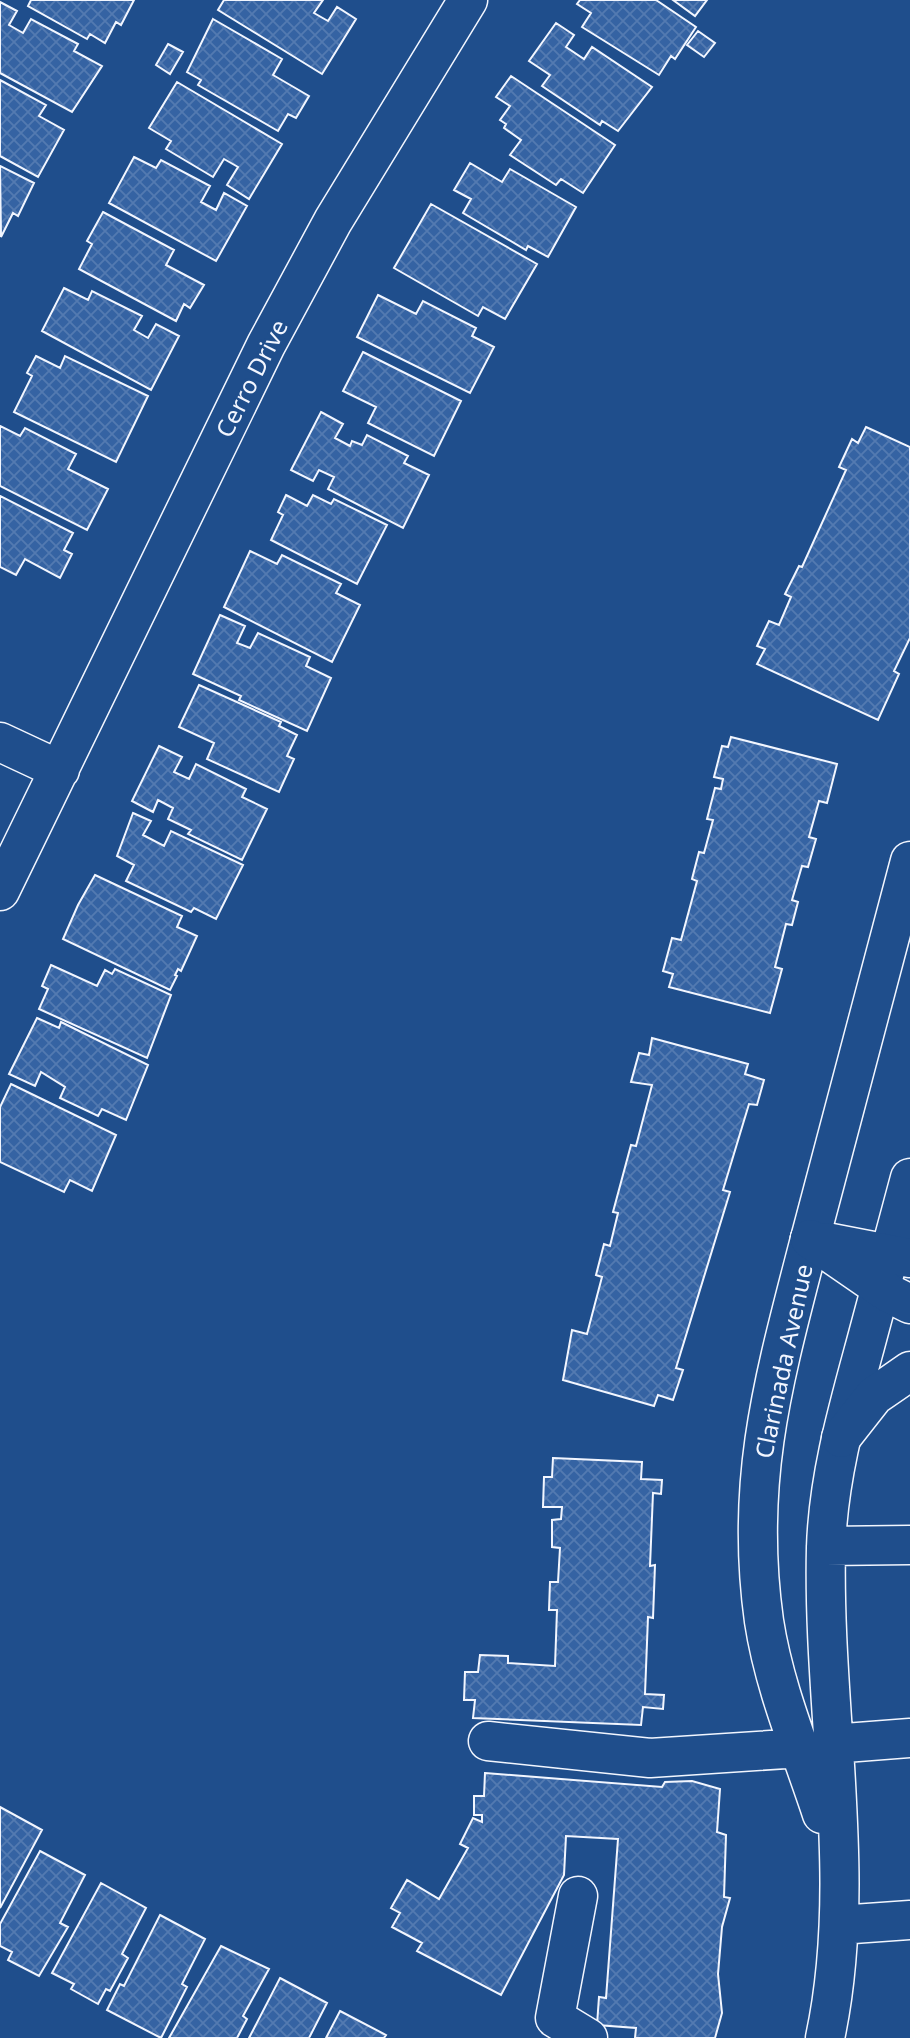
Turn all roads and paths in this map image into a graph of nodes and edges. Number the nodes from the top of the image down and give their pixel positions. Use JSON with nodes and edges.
{"nodes":[{"id":1,"x":468,"y":0,"type":"edge"},
{"id":2,"x":0,"y":743,"type":"edge"},
{"id":3,"x":60,"y":770,"type":"junction"},
{"id":4,"x":910,"y":861,"type":"edge"},
{"id":5,"x":0,"y":891,"type":"edge"},
{"id":6,"x":910,"y":1178,"type":"edge"},
{"id":7,"x":810,"y":1239,"type":"junction"},
{"id":8,"x":897,"y":1276,"type":"edge"},
{"id":9,"x":910,"y":1371,"type":"edge"},
{"id":10,"x":841,"y":1438,"type":"junction"},
{"id":11,"x":910,"y":1545,"type":"edge"},
{"id":12,"x":826,"y":1546,"type":"junction"},
{"id":13,"x":910,"y":1738,"type":"edge"},
{"id":14,"x":488,"y":1741,"type":"dead end"},
{"id":15,"x":816,"y":1746,"type":"junction"},
{"id":16,"x":578,"y":1896,"type":"dead end"},
{"id":17,"x":910,"y":1920,"type":"edge"},
{"id":18,"x":839,"y":1925,"type":"junction"},
{"id":19,"x":588,"y":2038,"type":"edge"},
{"id":20,"x":825,"y":2038,"type":"edge"}],
"edges":[{"from":1,"to":3,"type":"main road","name":"Cerro Drive"},
{"from":2,"to":3,"type":"main road"},
{"from":3,"to":5,"type":"main road","name":"Cerro Drive"},
{"from":4,"to":7,"type":"main road","name":"Clarinada Avenue"},
{"from":6,"to":8,"type":"main road","name":"Clarinada Avenue"},
{"from":7,"to":8,"type":"main road"},
{"from":7,"to":15,"type":"main road","name":"Clarinada Avenue"},
{"from":8,"to":10,"type":"main road","name":"Clarinada Avenue"},
{"from":9,"to":10,"type":"main road"},
{"from":10,"to":12,"type":"main road","name":"Clarinada Avenue"},
{"from":11,"to":12,"type":"main road"},
{"from":12,"to":15,"type":"main road","name":"Clarinada Avenue"},
{"from":13,"to":15,"type":"main road"},
{"from":14,"to":15,"type":"main road"},
{"from":15,"to":18,"type":"main road","name":"Clarinada Avenue"},
{"from":16,"to":19,"type":"main road"},
{"from":17,"to":18,"type":"main road"},
{"from":18,"to":20,"type":"main road","name":"Clarinada Avenue"}]}
